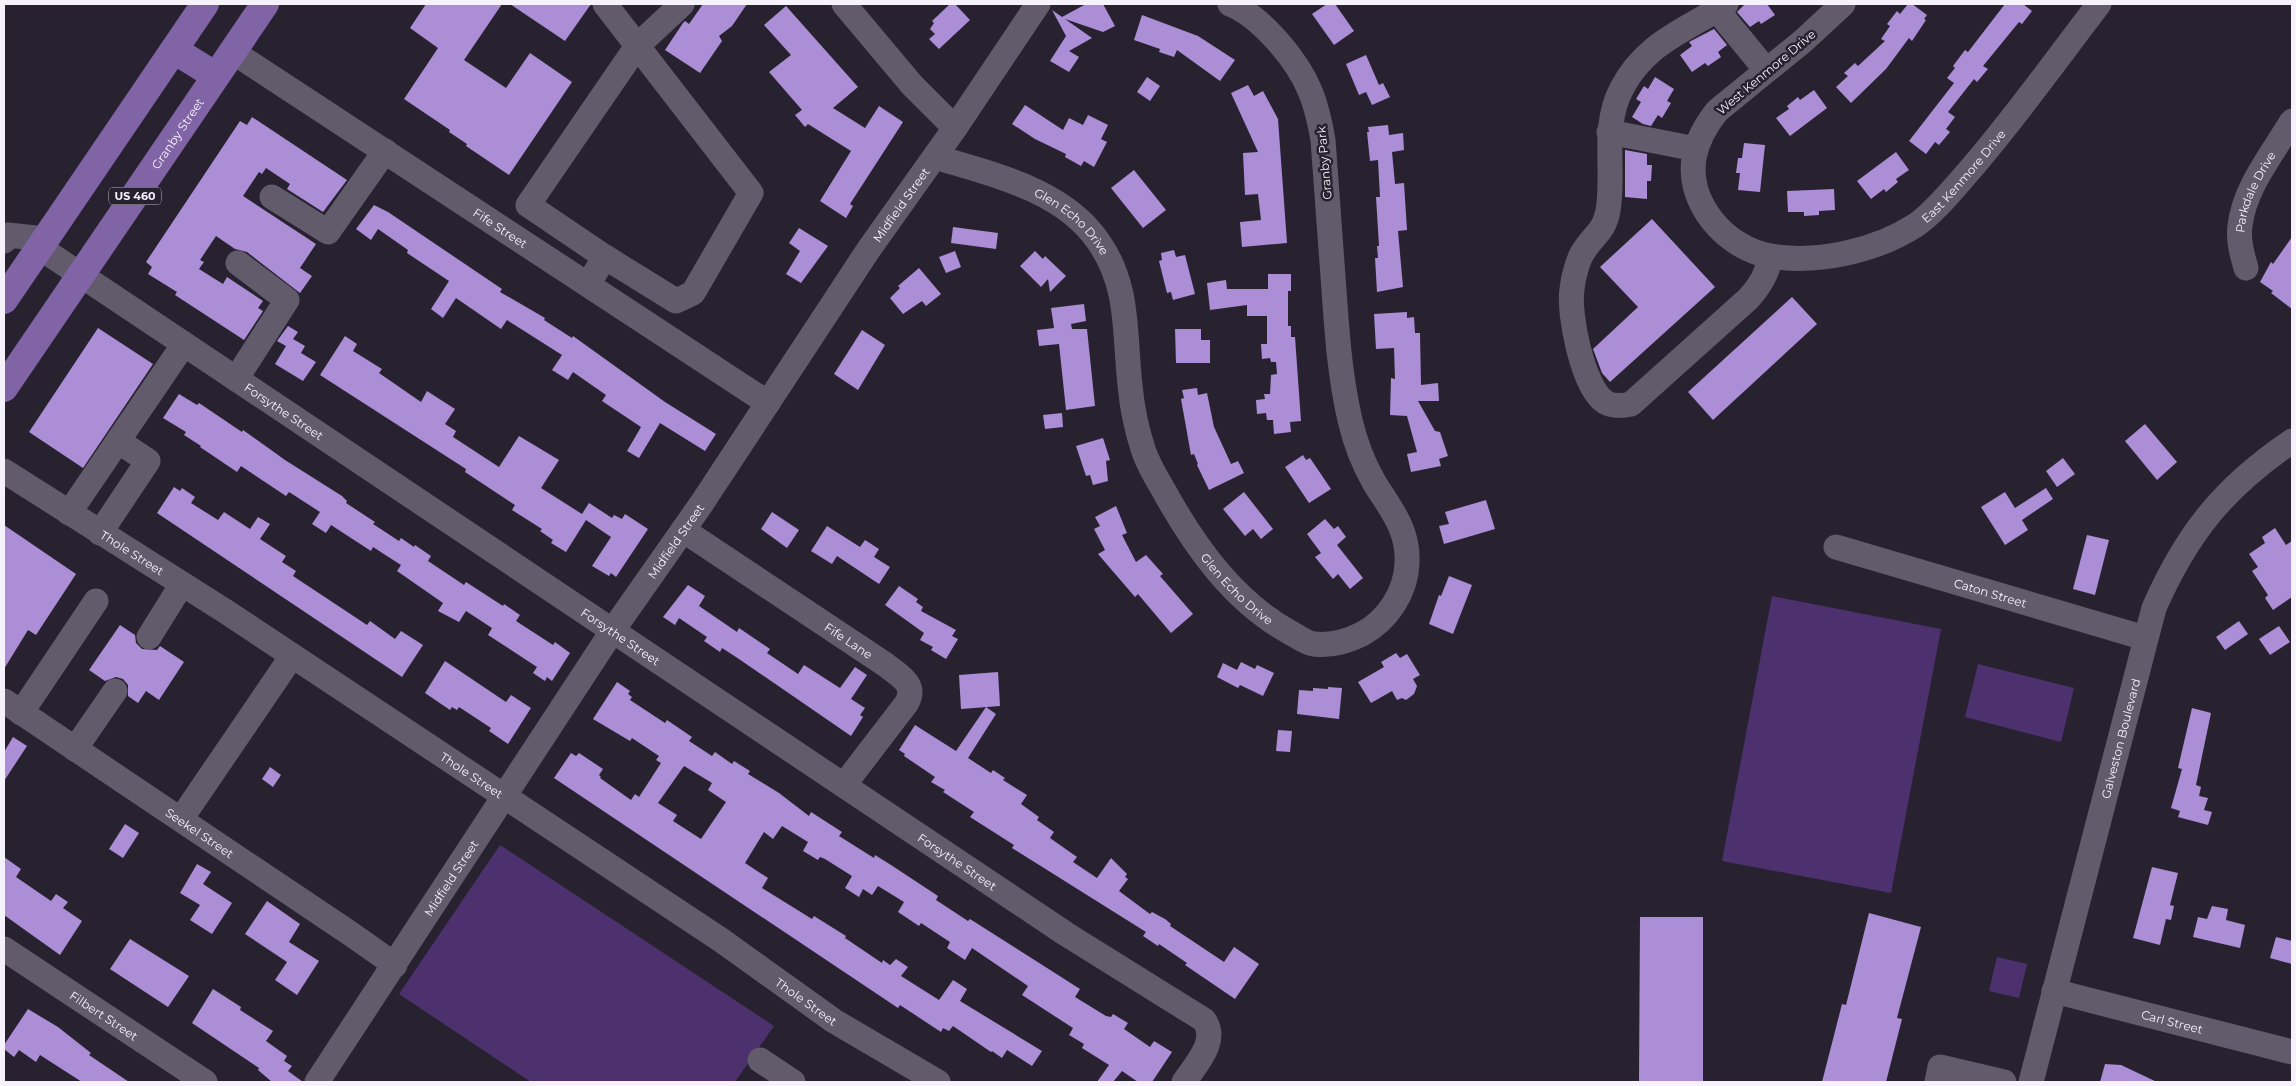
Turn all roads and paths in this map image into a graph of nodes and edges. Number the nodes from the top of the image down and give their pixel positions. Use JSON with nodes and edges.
{"nodes":[{"id":1,"x":265,"y":4,"type":"edge"},
{"id":2,"x":605,"y":4,"type":"edge"},
{"id":3,"x":682,"y":4,"type":"edge"},
{"id":4,"x":844,"y":4,"type":"edge"},
{"id":5,"x":1038,"y":4,"type":"edge"},
{"id":6,"x":1230,"y":4,"type":"edge"},
{"id":7,"x":1842,"y":4,"type":"edge"},
{"id":8,"x":2099,"y":4,"type":"edge"},
{"id":9,"x":1722,"y":7,"type":"edge"},
{"id":10,"x":195,"y":8,"type":"edge"},
{"id":11,"x":637,"y":46,"type":"junction"},
{"id":12,"x":174,"y":50,"type":"junction"},
{"id":13,"x":233,"y":52,"type":"junction"},
{"id":14,"x":1766,"y":70,"type":"junction"},
{"id":15,"x":216,"y":76,"type":"junction"},
{"id":16,"x":2292,"y":122,"type":"edge"},
{"id":17,"x":955,"y":128,"type":"junction"},
{"id":18,"x":1609,"y":132,"type":"junction"},
{"id":19,"x":1696,"y":149,"type":"junction"},
{"id":20,"x":385,"y":151,"type":"junction"},
{"id":21,"x":935,"y":157,"type":"junction"},
{"id":22,"x":272,"y":197,"type":"dead end"},
{"id":23,"x":1330,"y":238,"type":"joint"},
{"id":24,"x":4,"y":241,"type":"edge"},
{"id":25,"x":42,"y":243,"type":"junction"},
{"id":26,"x":1771,"y":256,"type":"junction"},
{"id":27,"x":604,"y":257,"type":"junction"},
{"id":28,"x":238,"y":262,"type":"dead end"},
{"id":29,"x":2246,"y":268,"type":"dead end"},
{"id":30,"x":81,"y":275,"type":"junction"},
{"id":31,"x":644,"y":281,"type":"junction"},
{"id":32,"x":588,"y":284,"type":"junction"},
{"id":33,"x":4,"y":300,"type":"edge"},
{"id":34,"x":628,"y":310,"type":"junction"},
{"id":35,"x":184,"y":344,"type":"junction"},
{"id":36,"x":236,"y":379,"type":"junction"},
{"id":37,"x":4,"y":388,"type":"edge"},
{"id":38,"x":768,"y":403,"type":"junction"},
{"id":39,"x":118,"y":441,"type":"junction"},
{"id":40,"x":2291,"y":445,"type":"edge"},
{"id":41,"x":4,"y":471,"type":"edge"},
{"id":42,"x":69,"y":513,"type":"junction"},
{"id":43,"x":682,"y":530,"type":"junction"},
{"id":44,"x":100,"y":533,"type":"junction"},
{"id":45,"x":1836,"y":547,"type":"dead end"},
{"id":46,"x":182,"y":584,"type":"junction"},
{"id":47,"x":96,"y":601,"type":"dead end"},
{"id":48,"x":613,"y":630,"type":"junction"},
{"id":49,"x":149,"y":637,"type":"dead end"},
{"id":50,"x":2145,"y":638,"type":"junction"},
{"id":51,"x":292,"y":656,"type":"junction"},
{"id":52,"x":115,"y":691,"type":"dead end"},
{"id":53,"x":12,"y":707,"type":"edge"},
{"id":54,"x":75,"y":748,"type":"junction"},
{"id":55,"x":844,"y":786,"type":"junction"},
{"id":56,"x":504,"y":797,"type":"junction"},
{"id":57,"x":180,"y":819,"type":"junction"},
{"id":58,"x":4,"y":949,"type":"edge"},
{"id":59,"x":395,"y":965,"type":"junction"},
{"id":60,"x":2054,"y":991,"type":"junction"},
{"id":61,"x":2292,"y":1052,"type":"edge"},
{"id":62,"x":760,"y":1060,"type":"dead end"},
{"id":63,"x":1975,"y":1079,"type":"edge"},
{"id":64,"x":932,"y":1081,"type":"edge"},
{"id":65,"x":205,"y":1082,"type":"edge"},
{"id":66,"x":317,"y":1082,"type":"edge"},
{"id":67,"x":793,"y":1082,"type":"edge"},
{"id":68,"x":1184,"y":1082,"type":"edge"},
{"id":69,"x":1937,"y":1082,"type":"edge"},
{"id":70,"x":2004,"y":1082,"type":"edge"},
{"id":71,"x":2031,"y":1082,"type":"edge"}],
"edges":[{"from":1,"to":13,"type":"main road","name":"Granby Street","number":"US 460"},
{"from":2,"to":11,"type":"street"},
{"from":3,"to":11,"type":"street"},
{"from":4,"to":17,"type":"street"},
{"from":5,"to":17,"type":"street","name":"Midfield Street"},
{"from":6,"to":23,"type":"street","name":"Granby Park"},
{"from":7,"to":14,"type":"street","name":"West Kenmore Drive"},
{"from":8,"to":26,"type":"street","name":"East Kenmore Drive"},
{"from":9,"to":14,"type":"street"},
{"from":9,"to":18,"type":"street"},
{"from":10,"to":12,"type":"main road"},
{"from":11,"to":27,"type":"street"},
{"from":11,"to":31,"type":"street"},
{"from":12,"to":15,"type":"main road"},
{"from":12,"to":25,"type":"main road"},
{"from":13,"to":15,"type":"main road","name":"Granby Street","number":"US 460"},
{"from":13,"to":20,"type":"street","name":"Fife Street"},
{"from":14,"to":19,"type":"street","name":"West Kenmore Drive"},
{"from":15,"to":30,"type":"main road","name":"Granby Street","number":"US 460"},
{"from":16,"to":29,"type":"street","name":"Parkdale Drive"},
{"from":17,"to":21,"type":"street","name":"Midfield Street"},
{"from":18,"to":19,"type":"street"},
{"from":18,"to":26,"type":"street"},
{"from":19,"to":26,"type":"street","name":"West Kenmore Drive"},
{"from":20,"to":22,"type":"street"},
{"from":20,"to":32,"type":"street","name":"Fife Street"},
{"from":21,"to":23,"type":"street","name":"Glen Echo Drive"},
{"from":21,"to":38,"type":"street","name":"Midfield Street"},
{"from":24,"to":25,"type":"street"},
{"from":25,"to":30,"type":"street","name":"Forsythe Street"},
{"from":25,"to":33,"type":"main road"},
{"from":27,"to":31,"type":"street"},
{"from":27,"to":32,"type":"street"},
{"from":28,"to":36,"type":"street"},
{"from":30,"to":35,"type":"street","name":"Forsythe Street"},
{"from":30,"to":37,"type":"main road","name":"Granby Street","number":"US 460"},
{"from":31,"to":34,"type":"street"},
{"from":32,"to":34,"type":"street","name":"Fife Street"},
{"from":34,"to":38,"type":"street","name":"Fife Street"},
{"from":35,"to":36,"type":"street","name":"Forsythe Street"},
{"from":35,"to":39,"type":"street"},
{"from":36,"to":48,"type":"street","name":"Forsythe Street"},
{"from":38,"to":43,"type":"street","name":"Midfield Street"},
{"from":39,"to":42,"type":"street"},
{"from":39,"to":44,"type":"street"},
{"from":40,"to":50,"type":"street","name":"Galveston Boulevard"},
{"from":41,"to":42,"type":"street","name":"Thole Street"},
{"from":42,"to":44,"type":"street","name":"Thole Street"},
{"from":43,"to":48,"type":"street","name":"Midfield Street"},
{"from":43,"to":55,"type":"street","name":"Fife Lane"},
{"from":44,"to":46,"type":"street","name":"Thole Street"},
{"from":45,"to":50,"type":"street","name":"Caton Street"},
{"from":46,"to":49,"type":"street"},
{"from":46,"to":51,"type":"street","name":"Thole Street"},
{"from":47,"to":53,"type":"street"},
{"from":48,"to":55,"type":"street","name":"Forsythe Street"},
{"from":48,"to":56,"type":"street","name":"Midfield Street"},
{"from":50,"to":60,"type":"street","name":"Galveston Boulevard"},
{"from":51,"to":56,"type":"street","name":"Thole Street"},
{"from":51,"to":57,"type":"street"},
{"from":52,"to":54,"type":"street"},
{"from":53,"to":54,"type":"street","name":"Seekel Street"},
{"from":54,"to":57,"type":"street","name":"Seekel Street"},
{"from":55,"to":68,"type":"street","name":"Forsythe Street"},
{"from":56,"to":59,"type":"street","name":"Midfield Street"},
{"from":56,"to":64,"type":"street","name":"Thole Street"},
{"from":57,"to":59,"type":"street","name":"Seekel Street"},
{"from":58,"to":65,"type":"street","name":"Filbert Street"},
{"from":59,"to":66,"type":"street","name":"Midfield Street"},
{"from":60,"to":61,"type":"street","name":"Carl Street"},
{"from":60,"to":71,"type":"street","name":"Galveston Boulevard"},
{"from":62,"to":67,"type":"street"},
{"from":63,"to":69,"type":"street"},
{"from":63,"to":70,"type":"street"}]}
